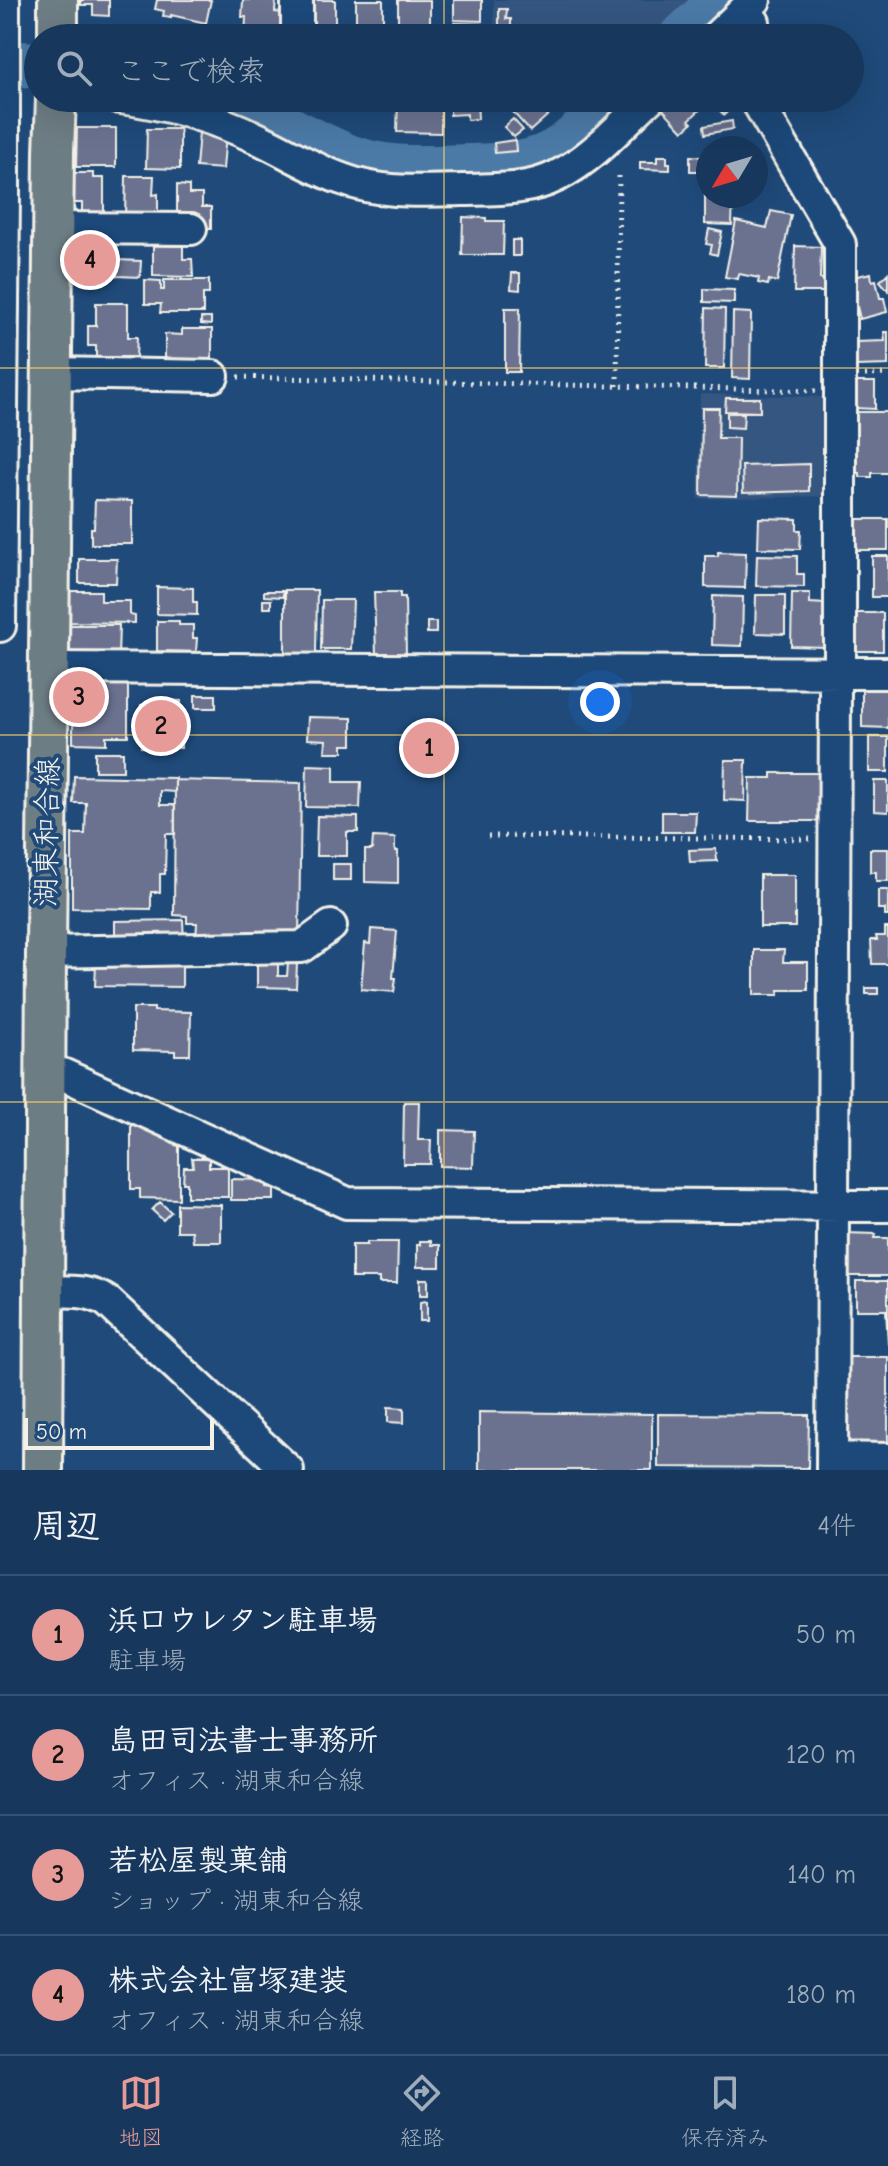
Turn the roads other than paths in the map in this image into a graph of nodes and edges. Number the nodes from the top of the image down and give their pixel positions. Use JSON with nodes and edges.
{"nodes":[{"id":1,"x":4,"y":0,"type":"edge"},
{"id":2,"x":58,"y":0,"type":"edge"},
{"id":3,"x":297,"y":0,"type":"edge"},
{"id":4,"x":58,"y":24,"type":"edge"},
{"id":5,"x":297,"y":24,"type":"edge"},
{"id":6,"x":56,"y":112,"type":"edge"},
{"id":7,"x":187,"y":112,"type":"edge"},
{"id":8,"x":635,"y":112,"type":"edge"},
{"id":9,"x":763,"y":112,"type":"edge"},
{"id":10,"x":2,"y":196,"type":"edge"},
{"id":11,"x":54,"y":228,"type":"junction"},
{"id":12,"x":191,"y":229,"type":"dead end"},
{"id":13,"x":52,"y":373,"type":"junction"},
{"id":14,"x":213,"y":376,"type":"road end"},
{"id":15,"x":0,"y":626,"type":"edge"},
{"id":16,"x":50,"y":668,"type":"junction"},
{"id":17,"x":837,"y":673,"type":"junction"},
{"id":18,"x":888,"y":673,"type":"edge"},
{"id":19,"x":331,"y":926,"type":"dead end"},
{"id":20,"x":46,"y":952,"type":"junction"},
{"id":21,"x":45,"y":1074,"type":"junction"},
{"id":22,"x":833,"y":1205,"type":"junction"},
{"id":23,"x":888,"y":1206,"type":"edge"},
{"id":24,"x":44,"y":1291,"type":"junction"},
{"id":25,"x":888,"y":1459,"type":"edge"},
{"id":26,"x":832,"y":1464,"type":"edge"},
{"id":27,"x":43,"y":1470,"type":"edge"},
{"id":28,"x":288,"y":1470,"type":"edge"}],
"edges":[{"from":1,"to":10,"type":"street"},
{"from":2,"to":4,"type":"main road"},
{"from":3,"to":5,"type":"street"},
{"from":6,"to":11,"type":"main road","name":"湖東和合線"},
{"from":7,"to":8,"type":"street"},
{"from":9,"to":17,"type":"street"},
{"from":10,"to":15,"type":"street"},
{"from":11,"to":12,"type":"street"},
{"from":11,"to":13,"type":"main road","name":"湖東和合線"},
{"from":13,"to":14,"type":"street"},
{"from":13,"to":16,"type":"main road","name":"湖東和合線"},
{"from":16,"to":17,"type":"street"},
{"from":16,"to":20,"type":"main road","name":"湖東和合線"},
{"from":17,"to":18,"type":"street"},
{"from":17,"to":22,"type":"street"},
{"from":19,"to":20,"type":"street"},
{"from":20,"to":21,"type":"main road","name":"湖東和合線"},
{"from":21,"to":22,"type":"street"},
{"from":21,"to":24,"type":"main road","name":"湖東和合線"},
{"from":22,"to":23,"type":"street"},
{"from":22,"to":26,"type":"street"},
{"from":24,"to":27,"type":"main road","name":"湖東和合線"},
{"from":24,"to":28,"type":"street"},
{"from":25,"to":26,"type":"street"}]}
